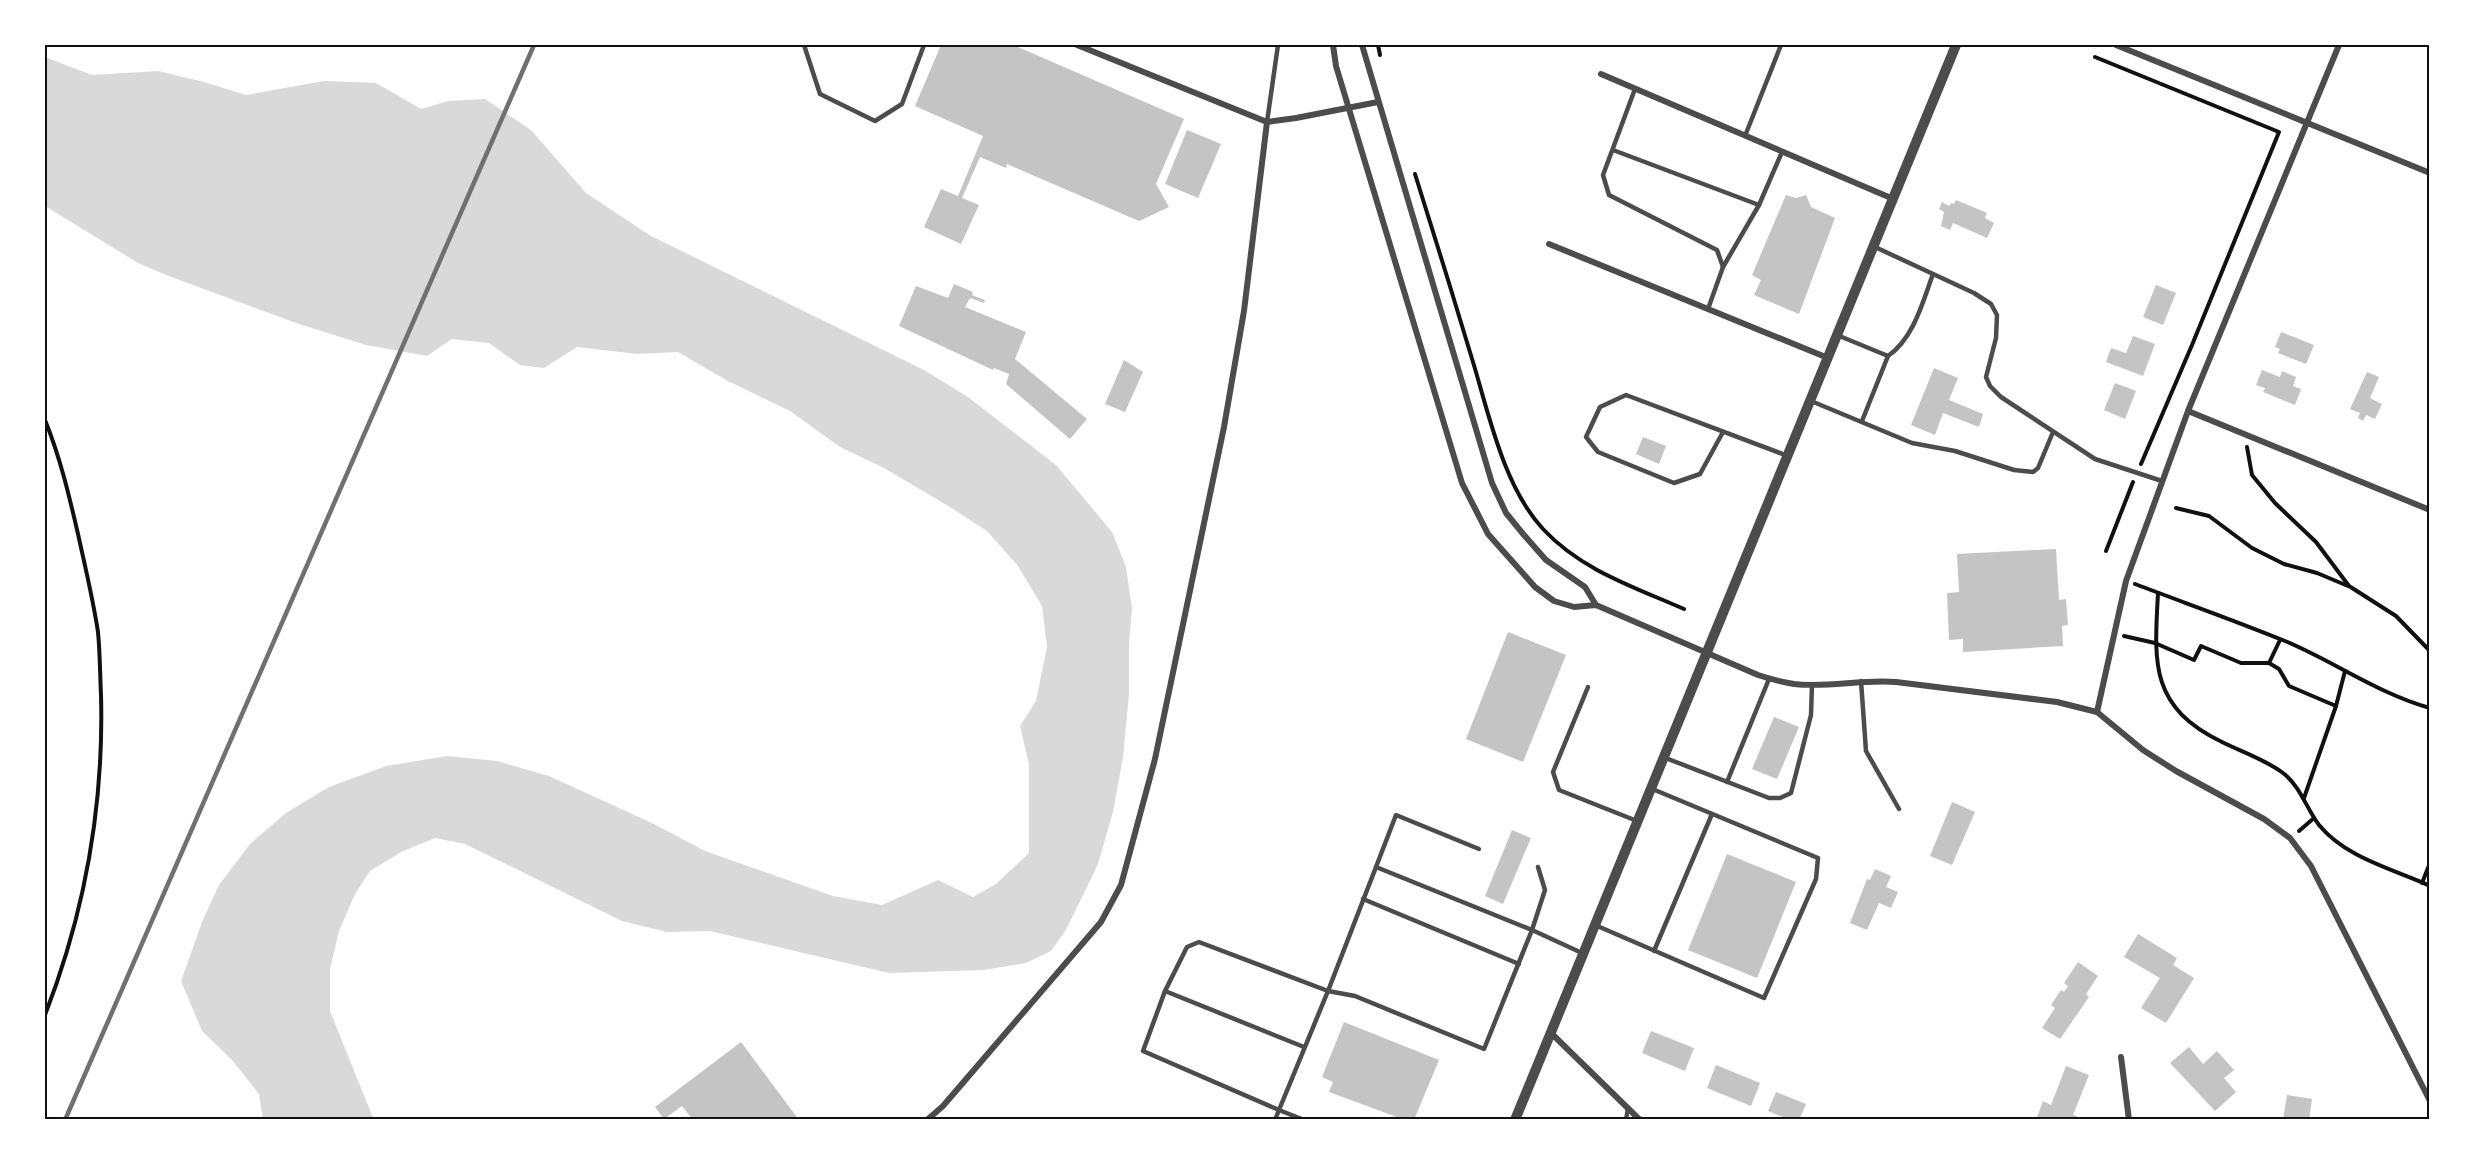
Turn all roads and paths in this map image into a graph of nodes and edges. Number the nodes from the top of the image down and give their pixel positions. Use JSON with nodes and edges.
{"nodes":[{"id":1,"x":804,"y":45,"type":"edge"},
{"id":2,"x":924,"y":45,"type":"edge"},
{"id":3,"x":1077,"y":45,"type":"edge"},
{"id":4,"x":1278,"y":45,"type":"edge"},
{"id":5,"x":1333,"y":45,"type":"edge"},
{"id":6,"x":1362,"y":45,"type":"edge"},
{"id":7,"x":1378,"y":45,"type":"edge"},
{"id":8,"x":1781,"y":45,"type":"edge"},
{"id":9,"x":1956,"y":45,"type":"edge"},
{"id":10,"x":2116,"y":45,"type":"edge"},
{"id":11,"x":2338,"y":45,"type":"edge"},
{"id":12,"x":2095,"y":57,"type":"dead end"},
{"id":13,"x":1381,"y":60,"type":"dead end"},
{"id":14,"x":1601,"y":74,"type":"dead end"},
{"id":15,"x":1635,"y":89,"type":"junction"},
{"id":16,"x":1378,"y":102,"type":"junction"},
{"id":17,"x":1349,"y":107,"type":"junction"},
{"id":18,"x":1267,"y":122,"type":"junction"},
{"id":19,"x":2307,"y":122,"type":"junction"},
{"id":20,"x":1745,"y":136,"type":"junction"},
{"id":21,"x":1613,"y":150,"type":"junction"},
{"id":22,"x":1782,"y":152,"type":"junction"},
{"id":23,"x":1413,"y":165,"type":"dead end"},
{"id":24,"x":2430,"y":173,"type":"edge"},
{"id":25,"x":1891,"y":198,"type":"junction"},
{"id":26,"x":1759,"y":205,"type":"junction"},
{"id":27,"x":1549,"y":244,"type":"dead end"},
{"id":28,"x":1872,"y":246,"type":"junction"},
{"id":29,"x":1723,"y":267,"type":"junction"},
{"id":30,"x":1933,"y":274,"type":"junction"},
{"id":31,"x":1708,"y":309,"type":"junction"},
{"id":32,"x":1837,"y":334,"type":"junction"},
{"id":33,"x":1888,"y":356,"type":"junction"},
{"id":34,"x":1828,"y":358,"type":"junction"},
{"id":35,"x":1810,"y":401,"type":"junction"},
{"id":36,"x":2188,"y":411,"type":"junction"},
{"id":37,"x":45,"y":420,"type":"edge"},
{"id":38,"x":1862,"y":421,"type":"junction"},
{"id":39,"x":1723,"y":432,"type":"junction"},
{"id":40,"x":2053,"y":432,"type":"junction"},
{"id":41,"x":2244,"y":434,"type":"junction"},
{"id":42,"x":1788,"y":456,"type":"junction"},
{"id":43,"x":2137,"y":473,"type":"junction"},
{"id":44,"x":2162,"y":481,"type":"junction"},
{"id":45,"x":2176,"y":508,"type":"dead end"},
{"id":46,"x":2430,"y":510,"type":"edge"},
{"id":47,"x":2106,"y":551,"type":"dead end"},
{"id":48,"x":2126,"y":581,"type":"junction"},
{"id":49,"x":2349,"y":586,"type":"junction"},
{"id":50,"x":2158,"y":593,"type":"junction"},
{"id":51,"x":1596,"y":605,"type":"junction"},
{"id":52,"x":1684,"y":609,"type":"dead end"},
{"id":53,"x":2114,"y":634,"type":"junction"},
{"id":54,"x":2280,"y":639,"type":"junction"},
{"id":55,"x":2155,"y":643,"type":"junction"},
{"id":56,"x":2430,"y":651,"type":"edge"},
{"id":57,"x":1707,"y":652,"type":"junction"},
{"id":58,"x":2269,"y":663,"type":"junction"},
{"id":59,"x":2345,"y":671,"type":"junction"},
{"id":60,"x":1769,"y":678,"type":"junction"},
{"id":61,"x":1861,"y":681,"type":"junction"},
{"id":62,"x":1812,"y":684,"type":"junction"},
{"id":63,"x":1588,"y":687,"type":"dead end"},
{"id":64,"x":2336,"y":706,"type":"junction"},
{"id":65,"x":2430,"y":708,"type":"edge"},
{"id":66,"x":2097,"y":712,"type":"junction"},
{"id":67,"x":1663,"y":757,"type":"junction"},
{"id":68,"x":1727,"y":782,"type":"junction"},
{"id":69,"x":1650,"y":788,"type":"junction"},
{"id":70,"x":2304,"y":798,"type":"junction"},
{"id":71,"x":1899,"y":809,"type":"dead end"},
{"id":72,"x":1712,"y":814,"type":"junction"},
{"id":73,"x":2314,"y":818,"type":"junction"},
{"id":74,"x":1637,"y":821,"type":"junction"},
{"id":75,"x":2290,"y":838,"type":"junction"},
{"id":76,"x":1479,"y":849,"type":"dead end"},
{"id":77,"x":2430,"y":863,"type":"edge"},
{"id":78,"x":1376,"y":867,"type":"junction"},
{"id":79,"x":1538,"y":867,"type":"dead end"},
{"id":80,"x":2422,"y":882,"type":"junction"},
{"id":81,"x":2430,"y":886,"type":"edge"},
{"id":82,"x":1363,"y":899,"type":"junction"},
{"id":83,"x":1594,"y":925,"type":"junction"},
{"id":84,"x":1532,"y":930,"type":"junction"},
{"id":85,"x":1654,"y":951,"type":"junction"},
{"id":86,"x":1582,"y":953,"type":"junction"},
{"id":87,"x":1519,"y":963,"type":"junction"},
{"id":88,"x":1165,"y":991,"type":"junction"},
{"id":89,"x":1328,"y":991,"type":"junction"},
{"id":90,"x":45,"y":1015,"type":"edge"},
{"id":91,"x":1550,"y":1032,"type":"junction"},
{"id":92,"x":1304,"y":1047,"type":"junction"},
{"id":93,"x":2121,"y":1057,"type":"dead end"},
{"id":94,"x":2430,"y":1101,"type":"edge"},
{"id":95,"x":1628,"y":1108,"type":"junction"},
{"id":96,"x":1279,"y":1110,"type":"junction"},
{"id":97,"x":927,"y":1120,"type":"edge"},
{"id":98,"x":1275,"y":1120,"type":"edge"},
{"id":99,"x":1304,"y":1120,"type":"edge"},
{"id":100,"x":1515,"y":1120,"type":"edge"},
{"id":101,"x":1626,"y":1120,"type":"edge"},
{"id":102,"x":1640,"y":1120,"type":"edge"},
{"id":103,"x":2130,"y":1120,"type":"edge"}],
"edges":[{"from":1,"to":2,"type":"lane"},
{"from":3,"to":18,"type":"street"},
{"from":4,"to":18,"type":"lane"},
{"from":5,"to":17,"type":"street"},
{"from":6,"to":16,"type":"street"},
{"from":7,"to":13,"type":"path"},
{"from":8,"to":20,"type":"lane"},
{"from":9,"to":25,"type":"street"},
{"from":10,"to":19,"type":"street"},
{"from":11,"to":19,"type":"street"},
{"from":12,"to":43,"type":"path"},
{"from":14,"to":15,"type":"street"},
{"from":15,"to":20,"type":"street"},
{"from":15,"to":21,"type":"lane"},
{"from":16,"to":17,"type":"street"},
{"from":16,"to":51,"type":"street"},
{"from":17,"to":18,"type":"street"},
{"from":17,"to":51,"type":"street"},
{"from":18,"to":97,"type":"street"},
{"from":19,"to":24,"type":"street"},
{"from":19,"to":36,"type":"street"},
{"from":20,"to":22,"type":"street"},
{"from":21,"to":26,"type":"lane"},
{"from":21,"to":29,"type":"lane"},
{"from":22,"to":25,"type":"street"},
{"from":22,"to":26,"type":"lane"},
{"from":23,"to":52,"type":"path"},
{"from":25,"to":28,"type":"street"},
{"from":26,"to":29,"type":"lane"},
{"from":27,"to":31,"type":"street"},
{"from":28,"to":30,"type":"lane"},
{"from":28,"to":32,"type":"street"},
{"from":29,"to":31,"type":"lane"},
{"from":30,"to":33,"type":"lane"},
{"from":30,"to":40,"type":"lane"},
{"from":31,"to":34,"type":"street"},
{"from":32,"to":33,"type":"lane"},
{"from":32,"to":34,"type":"street"},
{"from":33,"to":38,"type":"lane"},
{"from":34,"to":35,"type":"street"},
{"from":35,"to":38,"type":"lane"},
{"from":35,"to":42,"type":"street"},
{"from":36,"to":41,"type":"street"},
{"from":36,"to":44,"type":"street"},
{"from":37,"to":90,"type":"path"},
{"from":38,"to":40,"type":"lane"},
{"from":39,"to":39,"type":"lane"},
{"from":39,"to":42,"type":"lane"},
{"from":40,"to":43,"type":"lane"},
{"from":41,"to":46,"type":"street"},
{"from":41,"to":49,"type":"path"},
{"from":42,"to":57,"type":"street"},
{"from":43,"to":44,"type":"lane"},
{"from":43,"to":47,"type":"path"},
{"from":44,"to":48,"type":"street"},
{"from":45,"to":49,"type":"path"},
{"from":48,"to":50,"type":"path"},
{"from":48,"to":53,"type":"street"},
{"from":49,"to":56,"type":"path"},
{"from":50,"to":54,"type":"path"},
{"from":50,"to":55,"type":"path"},
{"from":51,"to":57,"type":"street"},
{"from":53,"to":55,"type":"path"},
{"from":53,"to":66,"type":"street"},
{"from":54,"to":58,"type":"path"},
{"from":54,"to":59,"type":"path"},
{"from":55,"to":58,"type":"path"},
{"from":55,"to":70,"type":"path"},
{"from":57,"to":60,"type":"street"},
{"from":57,"to":67,"type":"street"},
{"from":58,"to":64,"type":"path"},
{"from":59,"to":64,"type":"path"},
{"from":59,"to":65,"type":"path"},
{"from":60,"to":62,"type":"street"},
{"from":60,"to":68,"type":"lane"},
{"from":61,"to":62,"type":"street"},
{"from":61,"to":66,"type":"street"},
{"from":61,"to":71,"type":"lane"},
{"from":62,"to":68,"type":"lane"},
{"from":63,"to":74,"type":"lane"},
{"from":64,"to":70,"type":"path"},
{"from":66,"to":75,"type":"street"},
{"from":67,"to":68,"type":"lane"},
{"from":67,"to":69,"type":"street"},
{"from":69,"to":72,"type":"lane"},
{"from":69,"to":74,"type":"street"},
{"from":70,"to":73,"type":"path"},
{"from":72,"to":85,"type":"lane"},
{"from":72,"to":85,"type":"lane"},
{"from":73,"to":75,"type":"path"},
{"from":73,"to":80,"type":"path"},
{"from":74,"to":83,"type":"street"},
{"from":75,"to":94,"type":"street"},
{"from":76,"to":78,"type":"lane"},
{"from":77,"to":80,"type":"path"},
{"from":78,"to":82,"type":"lane"},
{"from":78,"to":84,"type":"lane"},
{"from":79,"to":84,"type":"lane"},
{"from":80,"to":81,"type":"path"},
{"from":82,"to":87,"type":"lane"},
{"from":82,"to":89,"type":"lane"},
{"from":83,"to":85,"type":"lane"},
{"from":83,"to":86,"type":"street"},
{"from":84,"to":86,"type":"lane"},
{"from":84,"to":87,"type":"lane"},
{"from":86,"to":91,"type":"street"},
{"from":87,"to":89,"type":"lane"},
{"from":88,"to":89,"type":"lane"},
{"from":88,"to":92,"type":"lane"},
{"from":88,"to":96,"type":"lane"},
{"from":89,"to":92,"type":"lane"},
{"from":91,"to":95,"type":"street"},
{"from":91,"to":100,"type":"street"},
{"from":92,"to":96,"type":"lane"},
{"from":93,"to":103,"type":"street"},
{"from":95,"to":101,"type":"lane"},
{"from":95,"to":102,"type":"street"},
{"from":96,"to":98,"type":"lane"},
{"from":96,"to":99,"type":"lane"}]}
